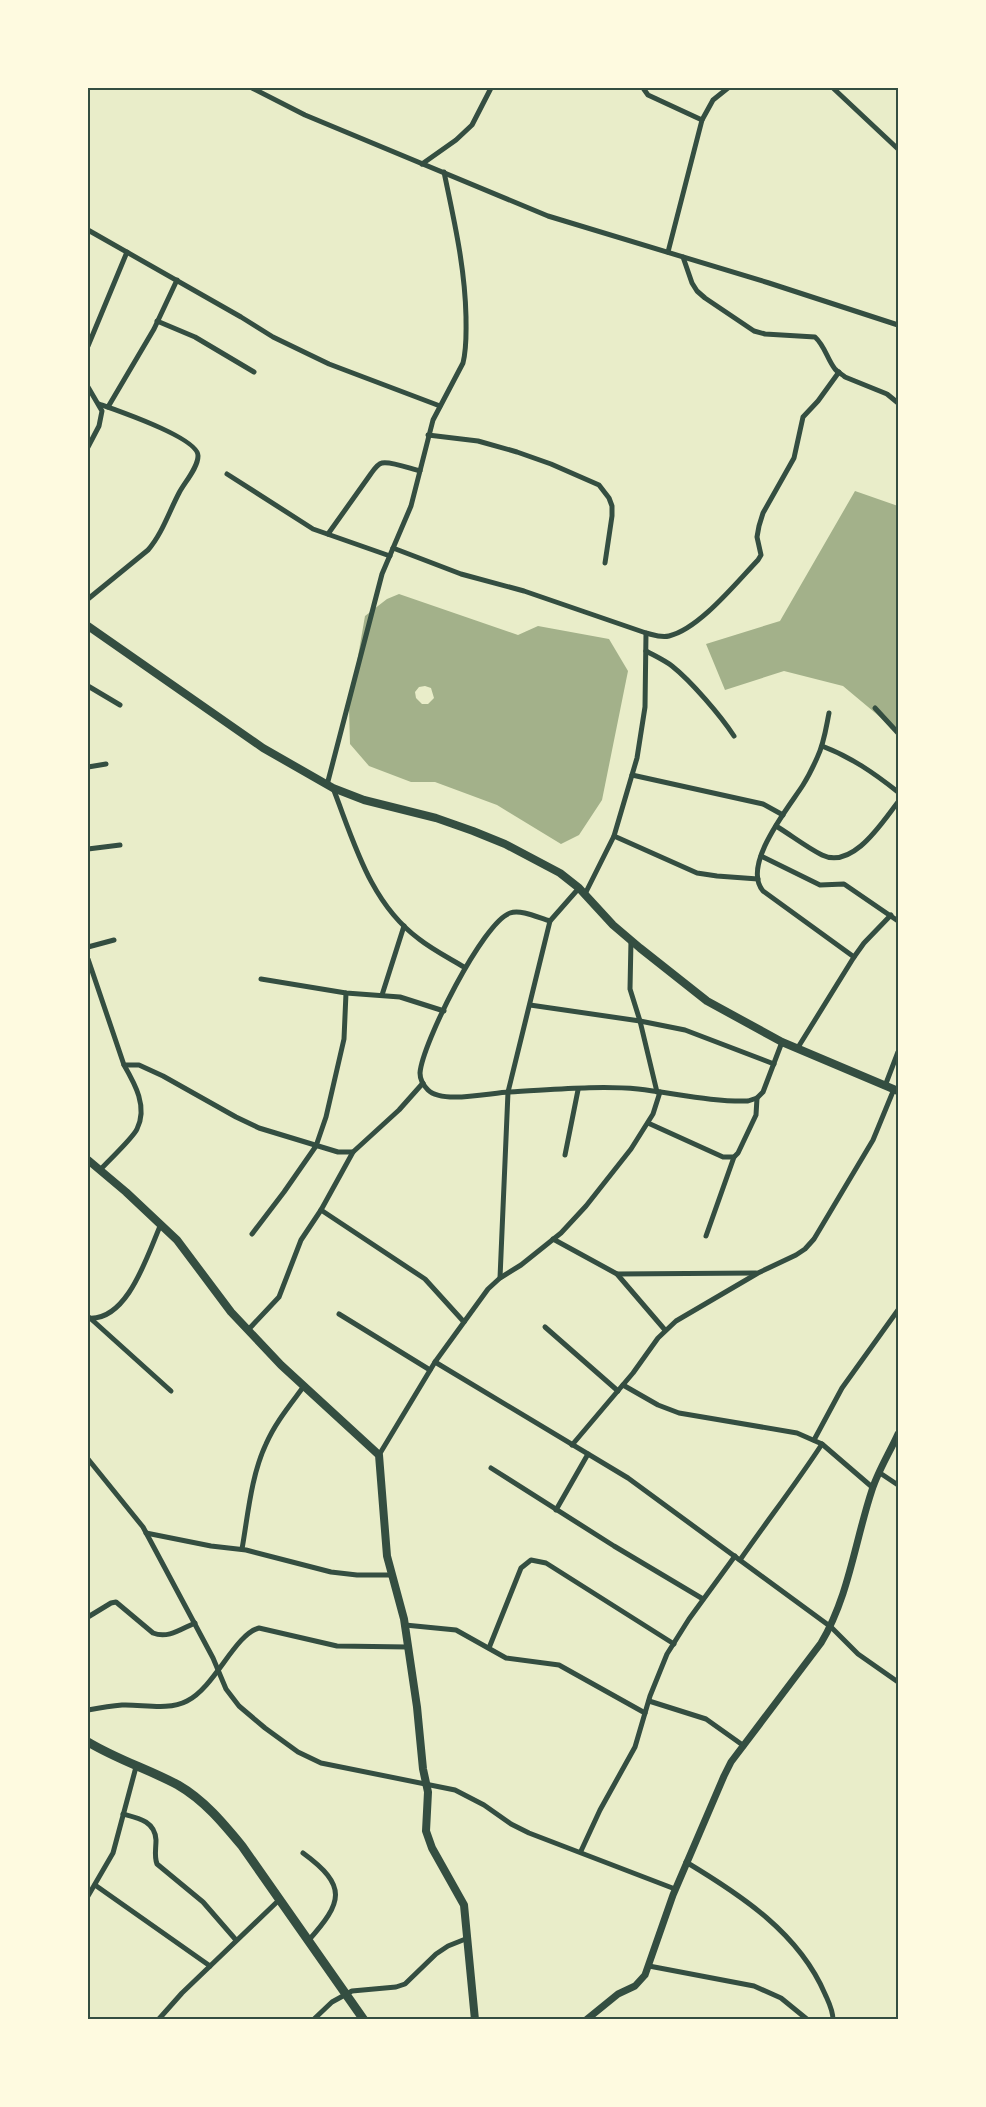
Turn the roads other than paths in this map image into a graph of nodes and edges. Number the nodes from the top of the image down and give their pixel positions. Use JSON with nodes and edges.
{"nodes":[{"id":1,"x":252,"y":88,"type":"edge"},
{"id":2,"x":491,"y":88,"type":"edge"},
{"id":3,"x":643,"y":88,"type":"edge"},
{"id":4,"x":728,"y":88,"type":"edge"},
{"id":5,"x":833,"y":88,"type":"edge"},
{"id":6,"x":702,"y":120,"type":"junction"},
{"id":7,"x":898,"y":149,"type":"edge"},
{"id":8,"x":422,"y":164,"type":"junction"},
{"id":9,"x":444,"y":172,"type":"junction"},
{"id":10,"x":88,"y":230,"type":"edge"},
{"id":11,"x":127,"y":252,"type":"junction"},
{"id":12,"x":668,"y":252,"type":"junction"},
{"id":13,"x":683,"y":257,"type":"junction"},
{"id":14,"x":177,"y":280,"type":"junction"},
{"id":15,"x":157,"y":321,"type":"junction"},
{"id":16,"x":898,"y":325,"type":"edge"},
{"id":17,"x":88,"y":346,"type":"edge"},
{"id":18,"x":254,"y":372,"type":"dead end"},
{"id":19,"x":839,"y":372,"type":"junction"},
{"id":20,"x":88,"y":387,"type":"edge"},
{"id":21,"x":898,"y":403,"type":"edge"},
{"id":22,"x":99,"y":404,"type":"junction"},
{"id":23,"x":440,"y":406,"type":"junction"},
{"id":24,"x":108,"y":407,"type":"junction"},
{"id":25,"x":428,"y":436,"type":"junction"},
{"id":26,"x":88,"y":447,"type":"edge"},
{"id":27,"x":420,"y":471,"type":"junction"},
{"id":28,"x":227,"y":474,"type":"dead end"},
{"id":29,"x":328,"y":534,"type":"junction"},
{"id":30,"x":393,"y":548,"type":"junction"},
{"id":31,"x":390,"y":556,"type":"junction"},
{"id":32,"x":605,"y":563,"type":"dead end"},
{"id":33,"x":88,"y":599,"type":"edge"},
{"id":34,"x":88,"y":626,"type":"edge"},
{"id":35,"x":646,"y":633,"type":"junction"},
{"id":36,"x":646,"y":651,"type":"junction"},
{"id":37,"x":88,"y":686,"type":"edge"},
{"id":38,"x":120,"y":705,"type":"dead end"},
{"id":39,"x":875,"y":708,"type":"dead end"},
{"id":40,"x":829,"y":713,"type":"dead end"},
{"id":41,"x":898,"y":733,"type":"edge"},
{"id":42,"x":734,"y":736,"type":"dead end"},
{"id":43,"x":822,"y":746,"type":"junction"},
{"id":44,"x":106,"y":764,"type":"dead end"},
{"id":45,"x":88,"y":767,"type":"edge"},
{"id":46,"x":632,"y":775,"type":"junction"},
{"id":47,"x":330,"y":786,"type":"junction"},
{"id":48,"x":898,"y":792,"type":"edge"},
{"id":49,"x":898,"y":802,"type":"edge"},
{"id":50,"x":783,"y":815,"type":"junction"},
{"id":51,"x":776,"y":826,"type":"junction"},
{"id":52,"x":614,"y":836,"type":"junction"},
{"id":53,"x":120,"y":845,"type":"dead end"},
{"id":54,"x":88,"y":849,"type":"edge"},
{"id":55,"x":761,"y":856,"type":"junction"},
{"id":56,"x":758,"y":879,"type":"junction"},
{"id":57,"x":579,"y":888,"type":"junction"},
{"id":58,"x":585,"y":894,"type":"junction"},
{"id":59,"x":891,"y":915,"type":"junction"},
{"id":60,"x":898,"y":918,"type":"edge"},
{"id":61,"x":550,"y":921,"type":"junction"},
{"id":62,"x":404,"y":926,"type":"junction"},
{"id":63,"x":114,"y":940,"type":"dead end"},
{"id":64,"x":631,"y":940,"type":"junction"},
{"id":65,"x":88,"y":947,"type":"edge"},
{"id":66,"x":854,"y":958,"type":"junction"},
{"id":67,"x":88,"y":959,"type":"edge"},
{"id":68,"x":464,"y":967,"type":"junction"},
{"id":69,"x":260,"y":979,"type":"dead end"},
{"id":70,"x":346,"y":993,"type":"junction"},
{"id":71,"x":382,"y":995,"type":"junction"},
{"id":72,"x":530,"y":1005,"type":"junction"},
{"id":73,"x":444,"y":1011,"type":"junction"},
{"id":74,"x":640,"y":1021,"type":"junction"},
{"id":75,"x":782,"y":1042,"type":"junction"},
{"id":76,"x":798,"y":1049,"type":"junction"},
{"id":77,"x":898,"y":1052,"type":"edge"},
{"id":78,"x":774,"y":1064,"type":"junction"},
{"id":79,"x":124,"y":1065,"type":"junction"},
{"id":80,"x":423,"y":1084,"type":"junction"},
{"id":81,"x":885,"y":1086,"type":"junction"},
{"id":82,"x":578,"y":1090,"type":"junction"},
{"id":83,"x":896,"y":1090,"type":"edge"},
{"id":84,"x":508,"y":1092,"type":"junction"},
{"id":85,"x":658,"y":1092,"type":"junction"},
{"id":86,"x":757,"y":1098,"type":"junction"},
{"id":87,"x":648,"y":1123,"type":"junction"},
{"id":88,"x":316,"y":1146,"type":"junction"},
{"id":89,"x":353,"y":1152,"type":"junction"},
{"id":90,"x":565,"y":1155,"type":"dead end"},
{"id":91,"x":734,"y":1157,"type":"junction"},
{"id":92,"x":88,"y":1160,"type":"edge"},
{"id":93,"x":100,"y":1170,"type":"junction"},
{"id":94,"x":321,"y":1210,"type":"junction"},
{"id":95,"x":161,"y":1224,"type":"junction"},
{"id":96,"x":252,"y":1234,"type":"dead end"},
{"id":97,"x":706,"y":1236,"type":"dead end"},
{"id":98,"x":553,"y":1240,"type":"junction"},
{"id":99,"x":758,"y":1273,"type":"junction"},
{"id":100,"x":617,"y":1274,"type":"junction"},
{"id":101,"x":500,"y":1278,"type":"junction"},
{"id":102,"x":898,"y":1310,"type":"edge"},
{"id":103,"x":339,"y":1314,"type":"dead end"},
{"id":104,"x":88,"y":1318,"type":"edge"},
{"id":105,"x":464,"y":1322,"type":"junction"},
{"id":106,"x":545,"y":1327,"type":"dead end"},
{"id":107,"x":248,"y":1330,"type":"junction"},
{"id":108,"x":665,"y":1330,"type":"junction"},
{"id":109,"x":434,"y":1362,"type":"junction"},
{"id":110,"x":430,"y":1370,"type":"junction"},
{"id":111,"x":623,"y":1385,"type":"junction"},
{"id":112,"x":304,"y":1386,"type":"junction"},
{"id":113,"x":171,"y":1391,"type":"dead end"},
{"id":114,"x":618,"y":1391,"type":"junction"},
{"id":115,"x":898,"y":1434,"type":"edge"},
{"id":116,"x":814,"y":1440,"type":"junction"},
{"id":117,"x":822,"y":1444,"type":"junction"},
{"id":118,"x":572,"y":1445,"type":"junction"},
{"id":119,"x":588,"y":1454,"type":"junction"},
{"id":120,"x":378,"y":1455,"type":"junction"},
{"id":121,"x":88,"y":1459,"type":"edge"},
{"id":122,"x":491,"y":1468,"type":"dead end"},
{"id":123,"x":880,"y":1473,"type":"junction"},
{"id":124,"x":898,"y":1485,"type":"edge"},
{"id":125,"x":872,"y":1487,"type":"junction"},
{"id":126,"x":556,"y":1510,"type":"junction"},
{"id":127,"x":146,"y":1533,"type":"junction"},
{"id":128,"x":242,"y":1549,"type":"junction"},
{"id":129,"x":737,"y":1558,"type":"junction"},
{"id":130,"x":392,"y":1575,"type":"junction"},
{"id":131,"x":703,"y":1600,"type":"junction"},
{"id":132,"x":88,"y":1617,"type":"edge"},
{"id":133,"x":195,"y":1623,"type":"junction"},
{"id":134,"x":405,"y":1624,"type":"junction"},
{"id":135,"x":831,"y":1627,"type":"junction"},
{"id":136,"x":674,"y":1644,"type":"junction"},
{"id":137,"x":408,"y":1647,"type":"junction"},
{"id":138,"x":489,"y":1648,"type":"junction"},
{"id":139,"x":218,"y":1670,"type":"junction"},
{"id":140,"x":898,"y":1682,"type":"edge"},
{"id":141,"x":649,"y":1701,"type":"junction"},
{"id":142,"x":88,"y":1710,"type":"edge"},
{"id":143,"x":645,"y":1714,"type":"junction"},
{"id":144,"x":88,"y":1742,"type":"edge"},
{"id":145,"x":744,"y":1746,"type":"junction"},
{"id":146,"x":136,"y":1767,"type":"junction"},
{"id":147,"x":425,"y":1782,"type":"junction"},
{"id":148,"x":123,"y":1814,"type":"junction"},
{"id":149,"x":581,"y":1851,"type":"junction"},
{"id":150,"x":303,"y":1853,"type":"dead end"},
{"id":151,"x":686,"y":1862,"type":"junction"},
{"id":152,"x":95,"y":1885,"type":"junction"},
{"id":153,"x":675,"y":1889,"type":"junction"},
{"id":154,"x":88,"y":1896,"type":"edge"},
{"id":155,"x":279,"y":1900,"type":"junction"},
{"id":156,"x":468,"y":1938,"type":"junction"},
{"id":157,"x":236,"y":1940,"type":"junction"},
{"id":158,"x":307,"y":1941,"type":"junction"},
{"id":159,"x":210,"y":1966,"type":"junction"},
{"id":160,"x":649,"y":1966,"type":"junction"},
{"id":161,"x":345,"y":1994,"type":"junction"},
{"id":162,"x":158,"y":2020,"type":"edge"},
{"id":163,"x":313,"y":2020,"type":"edge"},
{"id":164,"x":364,"y":2020,"type":"edge"},
{"id":165,"x":475,"y":2020,"type":"edge"},
{"id":166,"x":586,"y":2020,"type":"edge"},
{"id":167,"x":808,"y":2020,"type":"edge"},
{"id":168,"x":833,"y":2020,"type":"edge"}],
"edges":[{"from":1,"to":8,"type":"street"},
{"from":2,"to":8,"type":"street"},
{"from":3,"to":6,"type":"street"},
{"from":4,"to":6,"type":"street"},
{"from":5,"to":7,"type":"street"},
{"from":6,"to":12,"type":"street"},
{"from":8,"to":9,"type":"street"},
{"from":9,"to":12,"type":"street"},
{"from":9,"to":23,"type":"street"},
{"from":10,"to":11,"type":"street"},
{"from":11,"to":14,"type":"street"},
{"from":11,"to":17,"type":"street"},
{"from":12,"to":13,"type":"street"},
{"from":13,"to":16,"type":"street"},
{"from":13,"to":19,"type":"street"},
{"from":14,"to":15,"type":"street"},
{"from":14,"to":23,"type":"street"},
{"from":15,"to":18,"type":"street"},
{"from":15,"to":24,"type":"street"},
{"from":19,"to":21,"type":"street"},
{"from":19,"to":35,"type":"street"},
{"from":20,"to":22,"type":"street"},
{"from":22,"to":24,"type":"street"},
{"from":22,"to":26,"type":"street"},
{"from":23,"to":25,"type":"street"},
{"from":24,"to":33,"type":"street"},
{"from":25,"to":27,"type":"street"},
{"from":25,"to":32,"type":"street"},
{"from":27,"to":29,"type":"street"},
{"from":27,"to":30,"type":"street"},
{"from":28,"to":29,"type":"street"},
{"from":29,"to":31,"type":"street"},
{"from":30,"to":31,"type":"street"},
{"from":30,"to":35,"type":"street"},
{"from":31,"to":47,"type":"street"},
{"from":34,"to":47,"type":"main road"},
{"from":35,"to":36,"type":"street"},
{"from":36,"to":42,"type":"street"},
{"from":36,"to":46,"type":"street"},
{"from":37,"to":38,"type":"street"},
{"from":39,"to":41,"type":"street"},
{"from":40,"to":43,"type":"street"},
{"from":43,"to":48,"type":"street"},
{"from":43,"to":50,"type":"street"},
{"from":44,"to":45,"type":"street"},
{"from":46,"to":50,"type":"street"},
{"from":46,"to":52,"type":"street"},
{"from":47,"to":57,"type":"main road"},
{"from":47,"to":62,"type":"street"},
{"from":49,"to":51,"type":"street"},
{"from":50,"to":51,"type":"street"},
{"from":51,"to":55,"type":"street"},
{"from":52,"to":56,"type":"street"},
{"from":52,"to":58,"type":"street"},
{"from":53,"to":54,"type":"street"},
{"from":55,"to":56,"type":"street"},
{"from":55,"to":59,"type":"street"},
{"from":56,"to":66,"type":"street"},
{"from":57,"to":58,"type":"main road"},
{"from":57,"to":61,"type":"street"},
{"from":58,"to":64,"type":"main road"},
{"from":59,"to":60,"type":"street"},
{"from":59,"to":66,"type":"street"},
{"from":61,"to":68,"type":"street"},
{"from":61,"to":72,"type":"street"},
{"from":62,"to":68,"type":"street"},
{"from":62,"to":71,"type":"street"},
{"from":63,"to":65,"type":"street"},
{"from":64,"to":74,"type":"street"},
{"from":64,"to":75,"type":"main road"},
{"from":66,"to":76,"type":"street"},
{"from":67,"to":79,"type":"street"},
{"from":68,"to":73,"type":"street"},
{"from":69,"to":70,"type":"street"},
{"from":70,"to":71,"type":"street"},
{"from":70,"to":88,"type":"street"},
{"from":71,"to":73,"type":"street"},
{"from":72,"to":74,"type":"street"},
{"from":72,"to":84,"type":"street"},
{"from":73,"to":80,"type":"street"},
{"from":74,"to":78,"type":"street"},
{"from":74,"to":85,"type":"street"},
{"from":75,"to":76,"type":"main road"},
{"from":75,"to":78,"type":"street"},
{"from":76,"to":81,"type":"main road"},
{"from":77,"to":81,"type":"street"},
{"from":78,"to":86,"type":"street"},
{"from":79,"to":88,"type":"street"},
{"from":79,"to":93,"type":"street"},
{"from":80,"to":84,"type":"street"},
{"from":80,"to":89,"type":"street"},
{"from":81,"to":83,"type":"main road"},
{"from":82,"to":84,"type":"street"},
{"from":82,"to":85,"type":"street"},
{"from":82,"to":90,"type":"street"},
{"from":83,"to":99,"type":"street"},
{"from":84,"to":101,"type":"street"},
{"from":85,"to":86,"type":"street"},
{"from":85,"to":87,"type":"street"},
{"from":86,"to":91,"type":"street"},
{"from":87,"to":91,"type":"street"},
{"from":87,"to":98,"type":"street"},
{"from":88,"to":89,"type":"street"},
{"from":88,"to":96,"type":"street"},
{"from":89,"to":94,"type":"street"},
{"from":91,"to":97,"type":"street"},
{"from":92,"to":93,"type":"main road"},
{"from":93,"to":95,"type":"main road"},
{"from":94,"to":105,"type":"street"},
{"from":94,"to":107,"type":"street"},
{"from":95,"to":104,"type":"street"},
{"from":95,"to":107,"type":"main road"},
{"from":98,"to":100,"type":"street"},
{"from":98,"to":101,"type":"street"},
{"from":99,"to":100,"type":"street"},
{"from":99,"to":108,"type":"street"},
{"from":100,"to":108,"type":"street"},
{"from":101,"to":105,"type":"street"},
{"from":102,"to":116,"type":"street"},
{"from":103,"to":110,"type":"street"},
{"from":104,"to":113,"type":"street"},
{"from":105,"to":109,"type":"street"},
{"from":106,"to":114,"type":"street"},
{"from":107,"to":112,"type":"main road"},
{"from":108,"to":111,"type":"street"},
{"from":109,"to":110,"type":"street"},
{"from":109,"to":118,"type":"street"},
{"from":110,"to":120,"type":"street"},
{"from":111,"to":114,"type":"street"},
{"from":111,"to":116,"type":"street"},
{"from":112,"to":120,"type":"main road"},
{"from":112,"to":128,"type":"street"},
{"from":114,"to":118,"type":"street"},
{"from":115,"to":123,"type":"street"},
{"from":116,"to":117,"type":"street"},
{"from":117,"to":125,"type":"street"},
{"from":117,"to":129,"type":"street"},
{"from":118,"to":119,"type":"street"},
{"from":119,"to":126,"type":"street"},
{"from":119,"to":129,"type":"street"},
{"from":120,"to":130,"type":"main road"},
{"from":121,"to":127,"type":"street"},
{"from":122,"to":126,"type":"street"},
{"from":123,"to":124,"type":"street"},
{"from":123,"to":125,"type":"street"},
{"from":125,"to":135,"type":"street"},
{"from":126,"to":131,"type":"street"},
{"from":127,"to":128,"type":"street"},
{"from":127,"to":133,"type":"street"},
{"from":128,"to":130,"type":"street"},
{"from":129,"to":131,"type":"street"},
{"from":129,"to":135,"type":"street"},
{"from":130,"to":134,"type":"main road"},
{"from":131,"to":136,"type":"street"},
{"from":132,"to":133,"type":"street"},
{"from":133,"to":139,"type":"street"},
{"from":134,"to":137,"type":"main road"},
{"from":134,"to":138,"type":"street"},
{"from":135,"to":140,"type":"street"},
{"from":135,"to":145,"type":"street"},
{"from":136,"to":138,"type":"street"},
{"from":136,"to":141,"type":"street"},
{"from":137,"to":139,"type":"street"},
{"from":137,"to":147,"type":"main road"},
{"from":138,"to":143,"type":"street"},
{"from":139,"to":142,"type":"street"},
{"from":139,"to":147,"type":"street"},
{"from":141,"to":143,"type":"street"},
{"from":141,"to":145,"type":"street"},
{"from":143,"to":149,"type":"street"},
{"from":144,"to":146,"type":"highway"},
{"from":145,"to":151,"type":"street"},
{"from":146,"to":148,"type":"street"},
{"from":146,"to":155,"type":"highway"},
{"from":147,"to":149,"type":"street"},
{"from":147,"to":156,"type":"main road"},
{"from":148,"to":152,"type":"street"},
{"from":148,"to":157,"type":"street"},
{"from":149,"to":153,"type":"street"},
{"from":150,"to":158,"type":"street"},
{"from":151,"to":153,"type":"street"},
{"from":151,"to":168,"type":"street"},
{"from":152,"to":154,"type":"street"},
{"from":152,"to":159,"type":"street"},
{"from":153,"to":160,"type":"street"},
{"from":155,"to":157,"type":"street"},
{"from":155,"to":158,"type":"highway"},
{"from":156,"to":161,"type":"street"},
{"from":156,"to":165,"type":"main road"},
{"from":157,"to":159,"type":"street"},
{"from":158,"to":161,"type":"highway"},
{"from":159,"to":162,"type":"street"},
{"from":160,"to":166,"type":"street"},
{"from":160,"to":167,"type":"street"},
{"from":161,"to":163,"type":"street"},
{"from":161,"to":164,"type":"highway"}]}
